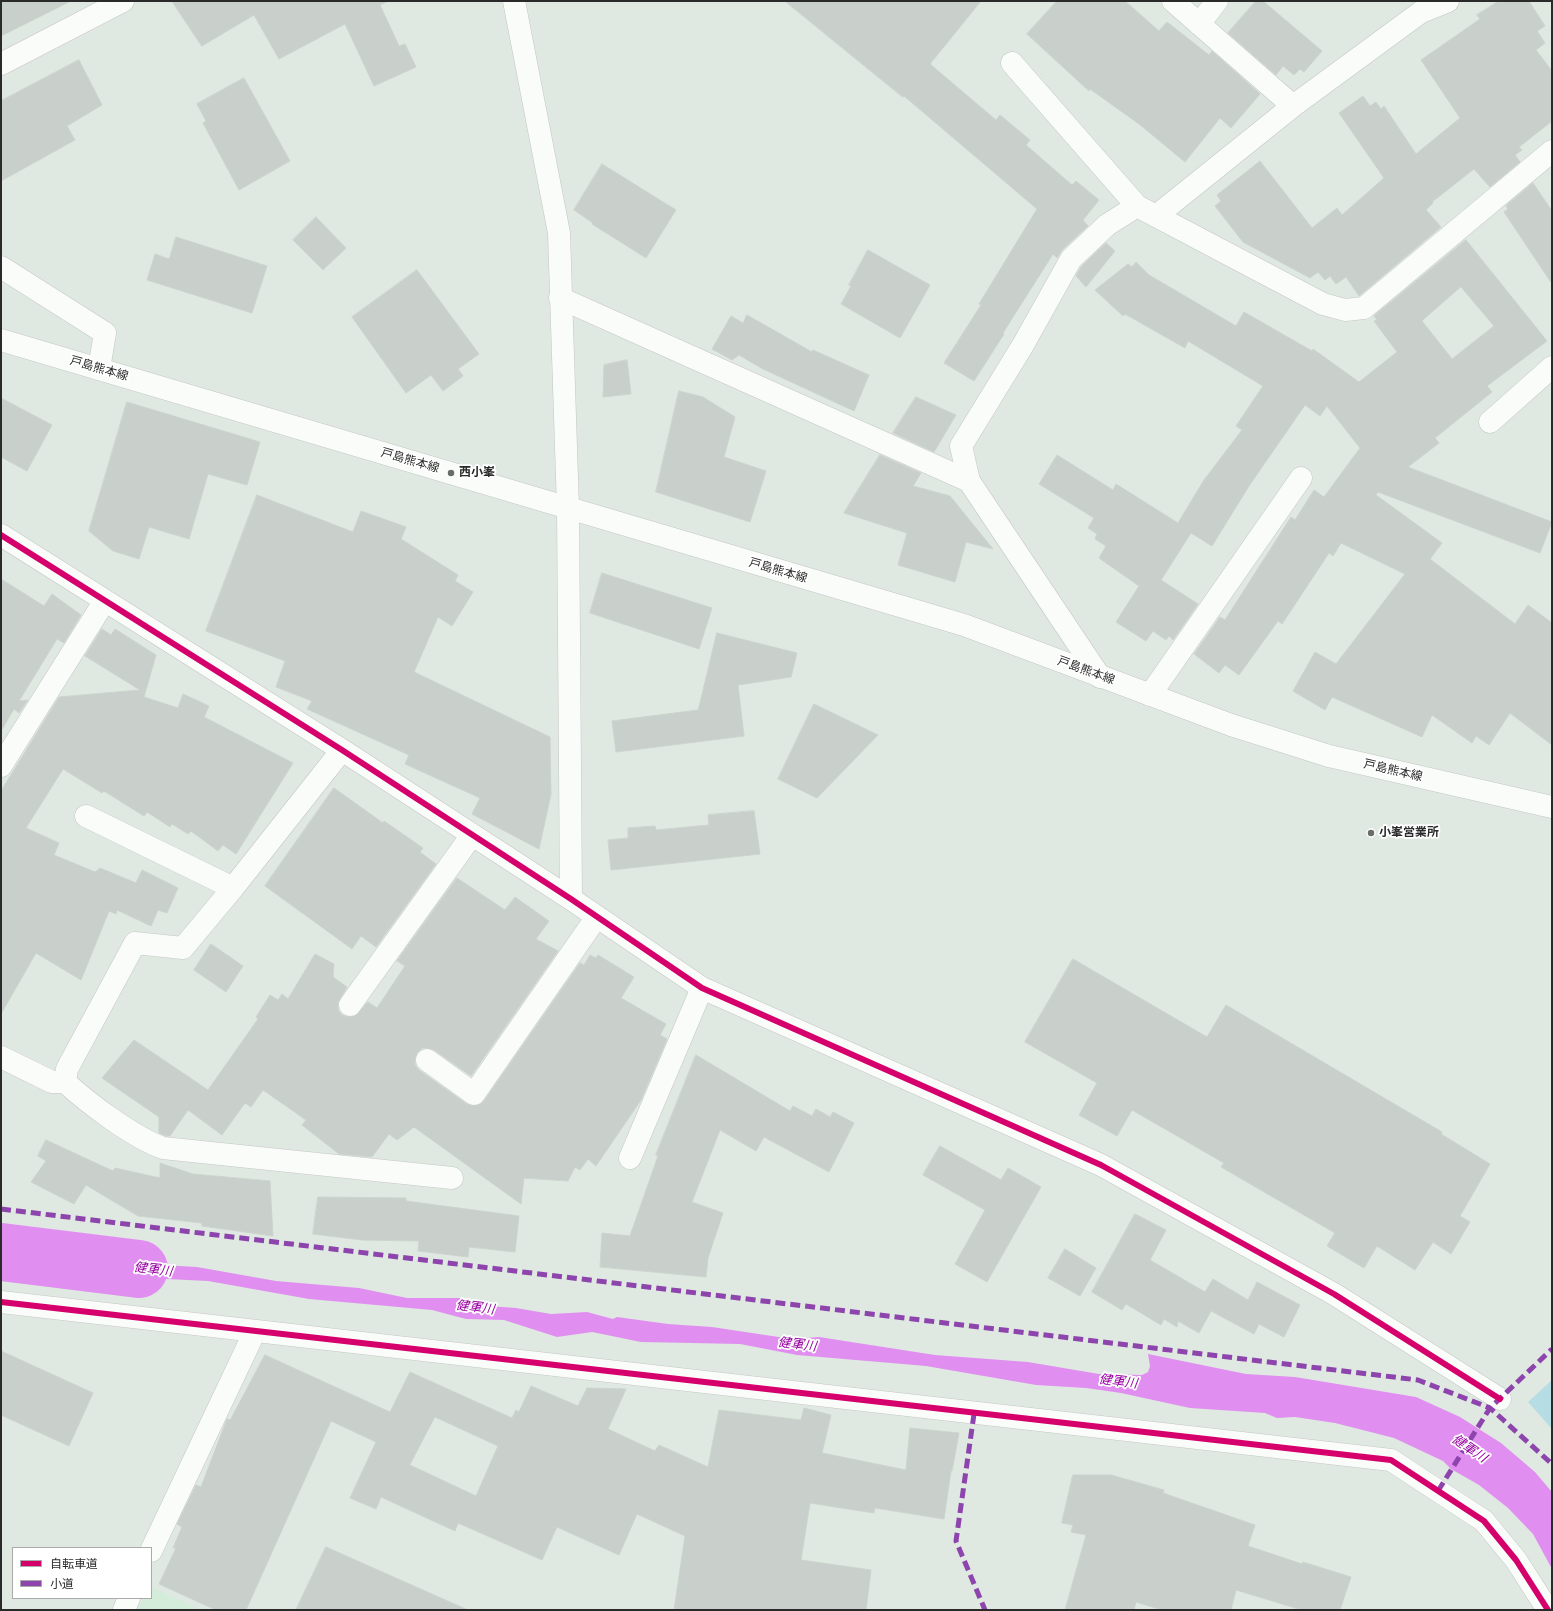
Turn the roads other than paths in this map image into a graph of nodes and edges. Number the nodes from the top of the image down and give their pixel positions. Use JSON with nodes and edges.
{"nodes":[{"id":1,"x":123,"y":1,"type":"edge"},
{"id":2,"x":514,"y":1,"type":"edge"},
{"id":3,"x":1173,"y":1,"type":"edge"},
{"id":4,"x":1217,"y":1,"type":"edge"},
{"id":5,"x":1448,"y":1,"type":"edge"},
{"id":6,"x":1199,"y":24,"type":"junction"},
{"id":7,"x":1012,"y":63,"type":"dead end"},
{"id":8,"x":1,"y":64,"type":"edge"},
{"id":9,"x":1293,"y":106,"type":"junction"},
{"id":10,"x":1552,"y":151,"type":"edge"},
{"id":11,"x":1146,"y":211,"type":"junction"},
{"id":12,"x":1,"y":266,"type":"edge"},
{"id":13,"x":560,"y":298,"type":"junction"},
{"id":14,"x":1,"y":340,"type":"edge"},
{"id":15,"x":1552,"y":367,"type":"edge"},
{"id":16,"x":99,"y":369,"type":"junction"},
{"id":17,"x":1490,"y":422,"type":"dead end"},
{"id":18,"x":1301,"y":478,"type":"dead end"},
{"id":19,"x":969,"y":481,"type":"junction"},
{"id":20,"x":568,"y":508,"type":"junction"},
{"id":21,"x":1,"y":535,"type":"edge"},
{"id":22,"x":104,"y":602,"type":"junction"},
{"id":23,"x":1100,"y":677,"type":"junction"},
{"id":24,"x":1150,"y":695,"type":"junction"},
{"id":25,"x":342,"y":750,"type":"junction"},
{"id":26,"x":1,"y":766,"type":"edge"},
{"id":27,"x":1552,"y":807,"type":"edge"},
{"id":28,"x":86,"y":816,"type":"dead end"},
{"id":29,"x":472,"y":835,"type":"junction"},
{"id":30,"x":233,"y":888,"type":"junction"},
{"id":31,"x":571,"y":899,"type":"junction"},
{"id":32,"x":596,"y":918,"type":"junction"},
{"id":33,"x":702,"y":988,"type":"junction"},
{"id":34,"x":350,"y":1005,"type":"dead end"},
{"id":35,"x":1,"y":1057,"type":"edge"},
{"id":36,"x":427,"y":1060,"type":"dead end"},
{"id":37,"x":65,"y":1082,"type":"junction"},
{"id":38,"x":630,"y":1158,"type":"dead end"},
{"id":39,"x":452,"y":1178,"type":"dead end"},
{"id":40,"x":1,"y":1302,"type":"edge"},
{"id":41,"x":255,"y":1331,"type":"junction"},
{"id":42,"x":1500,"y":1399,"type":"dead end"},
{"id":43,"x":152,"y":1549,"type":"edge"},
{"id":44,"x":129,"y":1599,"type":"edge"},
{"id":45,"x":124,"y":1610,"type":"edge"},
{"id":46,"x":1548,"y":1610,"type":"edge"}],
"edges":[{"from":1,"to":8,"type":"street"},
{"from":2,"to":13,"type":"street"},
{"from":3,"to":6,"type":"street"},
{"from":4,"to":6,"type":"street"},
{"from":5,"to":9,"type":"street"},
{"from":6,"to":9,"type":"street"},
{"from":7,"to":11,"type":"street"},
{"from":9,"to":11,"type":"street"},
{"from":10,"to":11,"type":"street"},
{"from":11,"to":19,"type":"street"},
{"from":12,"to":16,"type":"street"},
{"from":13,"to":19,"type":"street"},
{"from":13,"to":20,"type":"street"},
{"from":14,"to":16,"type":"street","name":"戸島熊本線"},
{"from":15,"to":17,"type":"street"},
{"from":16,"to":20,"type":"street","name":"戸島熊本線"},
{"from":18,"to":24,"type":"street"},
{"from":19,"to":23,"type":"street"},
{"from":20,"to":23,"type":"street","name":"戸島熊本線"},
{"from":20,"to":31,"type":"street"},
{"from":21,"to":22,"type":"street"},
{"from":22,"to":25,"type":"street"},
{"from":22,"to":26,"type":"street"},
{"from":23,"to":24,"type":"street","name":"戸島熊本線"},
{"from":24,"to":27,"type":"street","name":"戸島熊本線"},
{"from":25,"to":29,"type":"street"},
{"from":25,"to":30,"type":"street"},
{"from":28,"to":30,"type":"street"},
{"from":29,"to":31,"type":"street"},
{"from":29,"to":34,"type":"street"},
{"from":30,"to":37,"type":"street"},
{"from":31,"to":32,"type":"street"},
{"from":32,"to":33,"type":"street"},
{"from":32,"to":36,"type":"street"},
{"from":33,"to":38,"type":"street"},
{"from":33,"to":42,"type":"street"},
{"from":35,"to":37,"type":"street"},
{"from":37,"to":39,"type":"street"},
{"from":40,"to":41,"type":"street"},
{"from":41,"to":43,"type":"street"},
{"from":41,"to":46,"type":"street"},
{"from":44,"to":45,"type":"street"}]}
